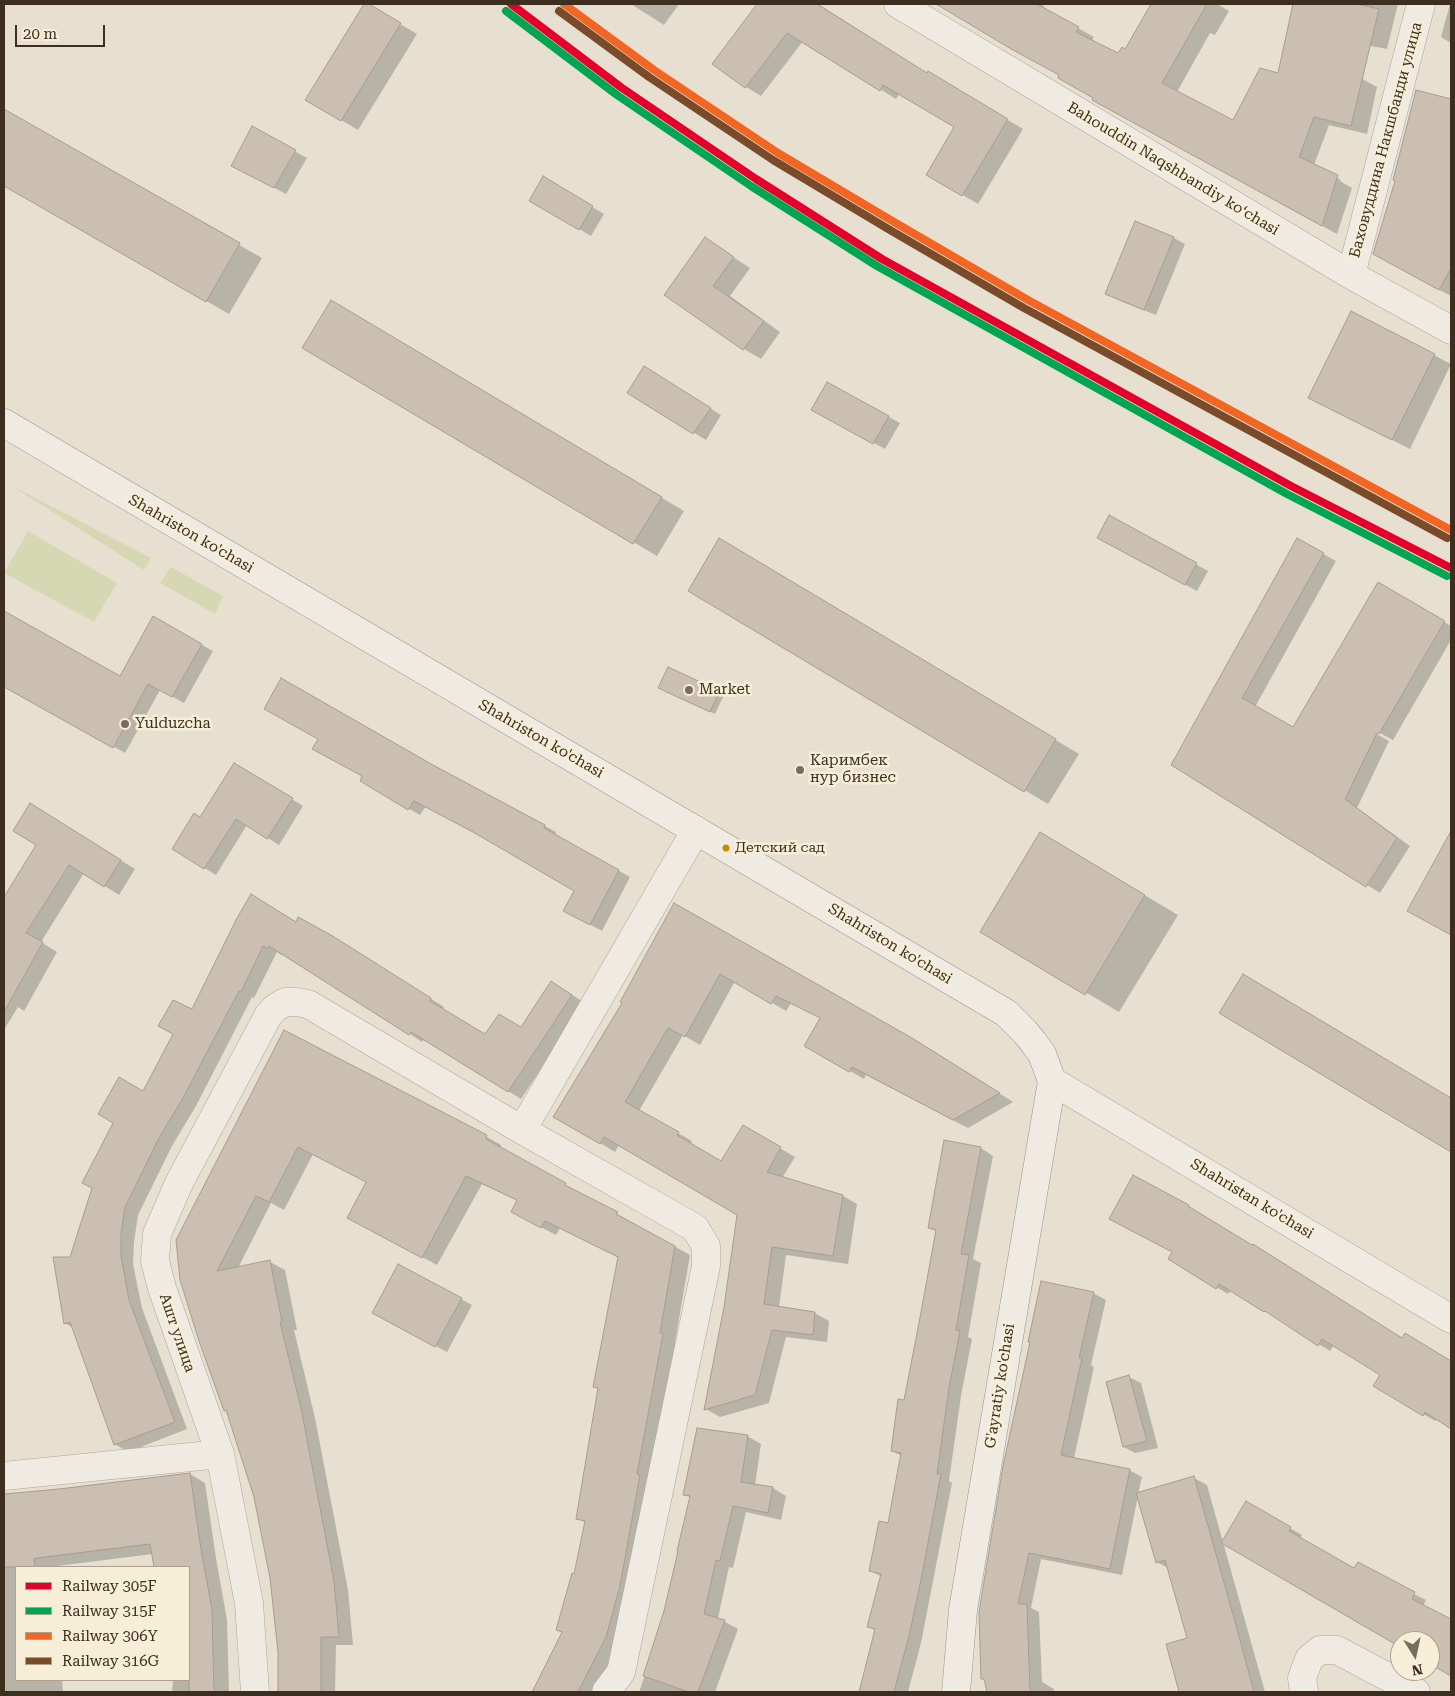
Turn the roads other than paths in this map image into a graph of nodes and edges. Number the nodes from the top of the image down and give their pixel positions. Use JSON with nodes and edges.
{"nodes":[{"id":1,"x":898,"y":4,"type":"edge"},
{"id":2,"x":1421,"y":4,"type":"edge"},
{"id":3,"x":1351,"y":276,"type":"junction"},
{"id":4,"x":1451,"y":330,"type":"edge"},
{"id":5,"x":4,"y":423,"type":"edge"},
{"id":6,"x":696,"y":830,"type":"junction"},
{"id":7,"x":1052,"y":1080,"type":"junction"},
{"id":8,"x":522,"y":1130,"type":"junction"},
{"id":9,"x":1451,"y":1319,"type":"edge"},
{"id":10,"x":220,"y":1454,"type":"junction"},
{"id":11,"x":4,"y":1476,"type":"edge"},
{"id":12,"x":255,"y":1692,"type":"edge"},
{"id":13,"x":606,"y":1692,"type":"edge"},
{"id":14,"x":956,"y":1692,"type":"edge"},
{"id":15,"x":1304,"y":1692,"type":"edge"},
{"id":16,"x":1416,"y":1692,"type":"edge"}],
"edges":[{"from":1,"to":3,"type":"street","name":"Bahouddin Naqshbandiy koʻchasi"},
{"from":2,"to":3,"type":"street","name":"Баховуддина Накшбанди улица"},
{"from":3,"to":4,"type":"street","name":"Bahouddin Naqshbandiy koʻchasi"},
{"from":5,"to":6,"type":"street","name":"Shahriston ko'chasi"},
{"from":6,"to":7,"type":"street","name":"Shahriston ko'chasi"},
{"from":6,"to":8,"type":"street"},
{"from":7,"to":9,"type":"street","name":"Shahristan ko'chasi"},
{"from":7,"to":14,"type":"street","name":"G'ayratiy ko'chasi"},
{"from":8,"to":10,"type":"street","name":"Ашт улица"},
{"from":8,"to":13,"type":"street"},
{"from":10,"to":11,"type":"street"},
{"from":10,"to":12,"type":"street","name":"Ашт улица"},
{"from":15,"to":16,"type":"street"}]}
